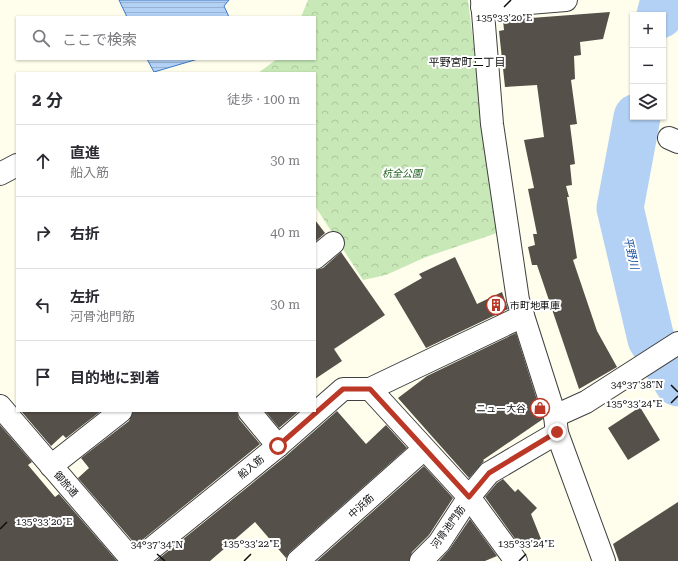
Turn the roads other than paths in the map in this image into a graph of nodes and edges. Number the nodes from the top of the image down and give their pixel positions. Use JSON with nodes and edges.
{"nodes":[{"id":1,"x":566,"y":0,"type":"edge"},
{"id":2,"x":482,"y":3,"type":"edge"},
{"id":3,"x":16,"y":166,"type":"edge"},
{"id":4,"x":0,"y":174,"type":"edge"},
{"id":5,"x":333,"y":243,"type":"dead end"},
{"id":6,"x":316,"y":257,"type":"edge"},
{"id":7,"x":522,"y":316,"type":"junction"},
{"id":8,"x":678,"y":343,"type":"edge"},
{"id":9,"x":370,"y":389,"type":"junction"},
{"id":10,"x":0,"y":406,"type":"edge"},
{"id":11,"x":120,"y":412,"type":"edge"},
{"id":12,"x":250,"y":412,"type":"edge"},
{"id":13,"x":556,"y":424,"type":"junction"},
{"id":14,"x":278,"y":446,"type":"junction"},
{"id":15,"x":424,"y":449,"type":"junction"},
{"id":16,"x":51,"y":466,"type":"junction"},
{"id":17,"x":469,"y":497,"type":"junction"},
{"id":18,"x":134,"y":561,"type":"edge"},
{"id":19,"x":298,"y":561,"type":"edge"},
{"id":20,"x":421,"y":561,"type":"edge"},
{"id":21,"x":516,"y":561,"type":"edge"},
{"id":22,"x":604,"y":561,"type":"edge"}],
"edges":[{"from":1,"to":2,"type":"street"},
{"from":2,"to":7,"type":"street"},
{"from":3,"to":4,"type":"street"},
{"from":5,"to":6,"type":"street"},
{"from":7,"to":9,"type":"street","name":"船入筋"},
{"from":7,"to":13,"type":"street"},
{"from":8,"to":13,"type":"street","name":"河骨池門筋"},
{"from":9,"to":14,"type":"street","name":"船入筋"},
{"from":9,"to":15,"type":"street"},
{"from":10,"to":16,"type":"street","name":"御旅通"},
{"from":11,"to":16,"type":"street"},
{"from":12,"to":14,"type":"street"},
{"from":13,"to":17,"type":"street","name":"河骨池門筋"},
{"from":13,"to":22,"type":"street"},
{"from":14,"to":18,"type":"street","name":"船入筋"},
{"from":15,"to":17,"type":"street"},
{"from":15,"to":19,"type":"street","name":"中浜筋"},
{"from":16,"to":18,"type":"street","name":"御旅通"},
{"from":17,"to":20,"type":"street","name":"河骨池門筋"},
{"from":17,"to":21,"type":"street"}]}
